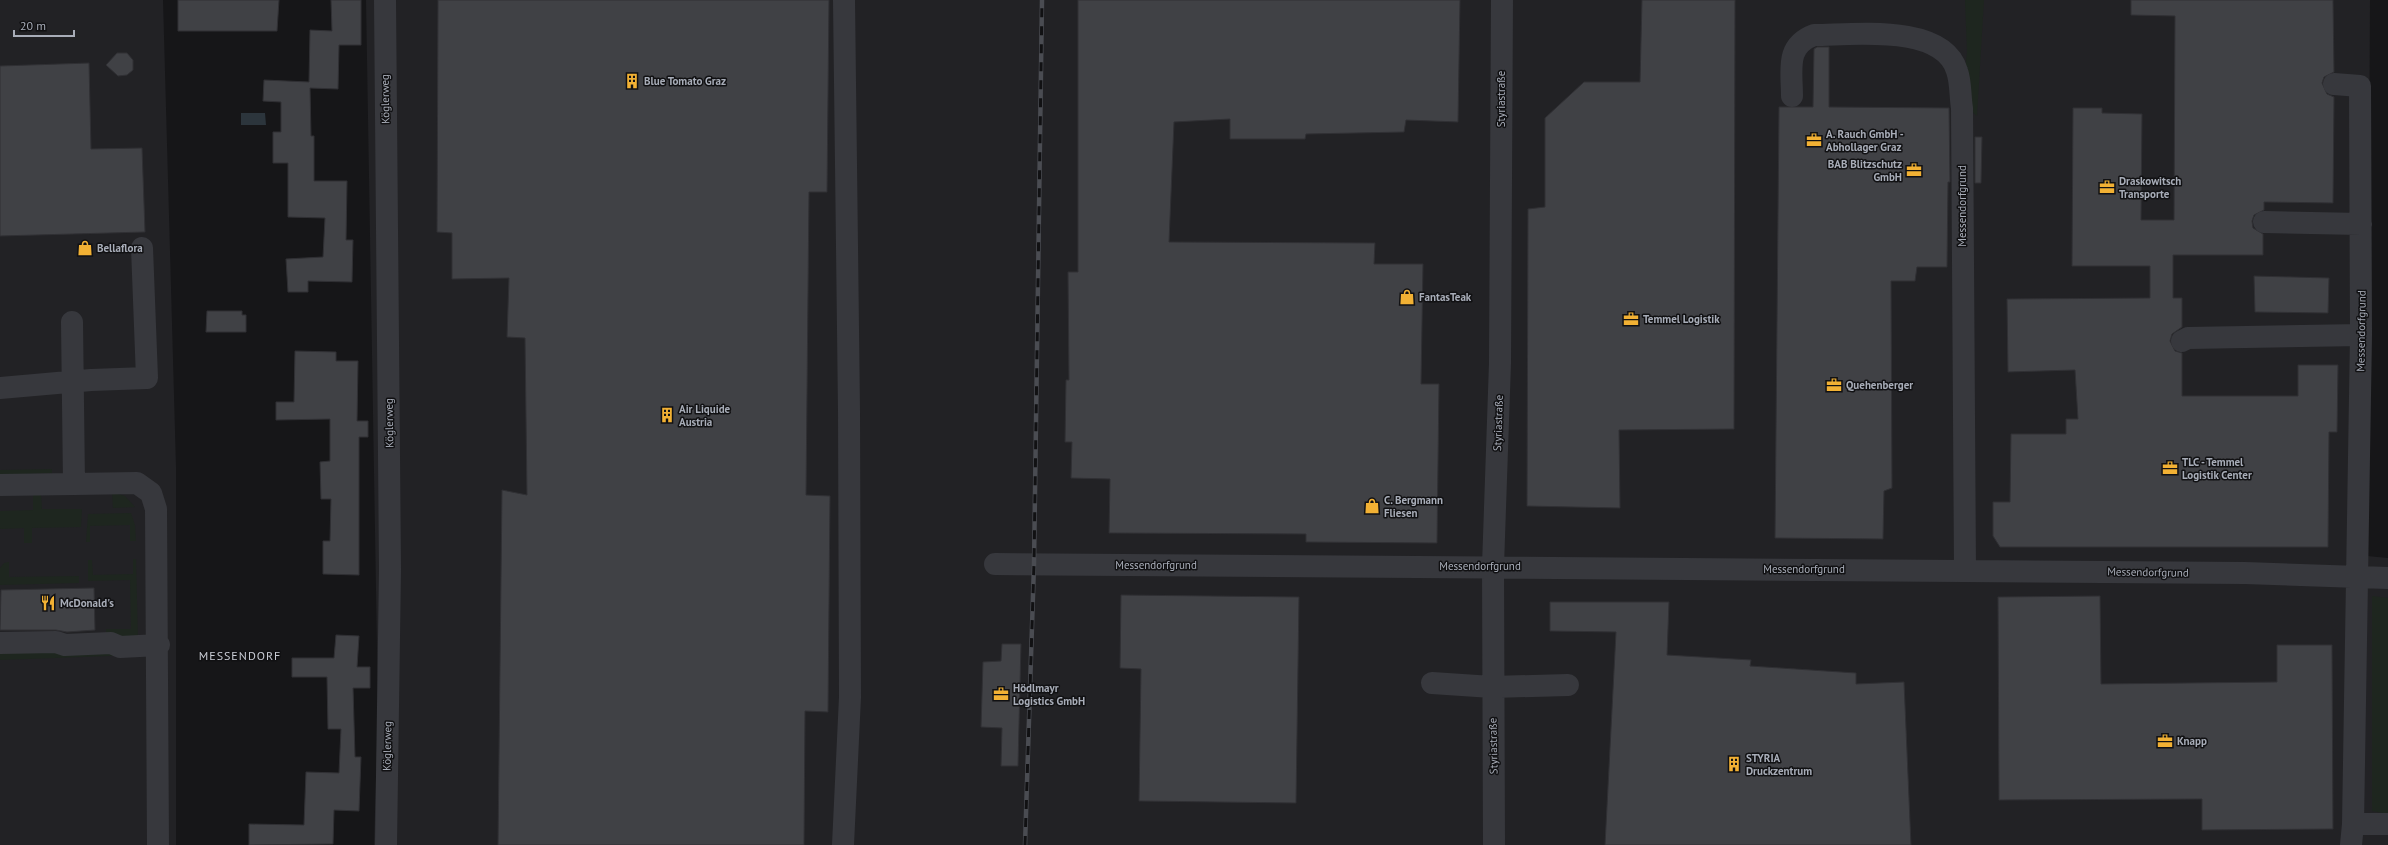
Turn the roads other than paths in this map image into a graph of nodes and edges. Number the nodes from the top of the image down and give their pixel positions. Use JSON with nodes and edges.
{"nodes":[{"id":1,"x":384,"y":0,"type":"edge"},
{"id":2,"x":844,"y":0,"type":"edge"},
{"id":3,"x":1502,"y":0,"type":"edge"},
{"id":4,"x":2334,"y":84,"type":"dead end"},
{"id":5,"x":1792,"y":96,"type":"dead end"},
{"id":6,"x":2264,"y":222,"type":"dead end"},
{"id":7,"x":2361,"y":224,"type":"junction"},
{"id":8,"x":142,"y":248,"type":"dead end"},
{"id":9,"x":72,"y":322,"type":"dead end"},
{"id":10,"x":2361,"y":335,"type":"junction"},
{"id":11,"x":2182,"y":340,"type":"dead end"},
{"id":12,"x":73,"y":381,"type":"junction"},
{"id":13,"x":0,"y":388,"type":"edge"},
{"id":14,"x":0,"y":484,"type":"edge"},
{"id":15,"x":74,"y":484,"type":"junction"},
{"id":16,"x":995,"y":564,"type":"dead end"},
{"id":17,"x":1493,"y":566,"type":"junction"},
{"id":18,"x":1965,"y":570,"type":"junction"},
{"id":19,"x":2356,"y":576,"type":"junction"},
{"id":20,"x":2388,"y":578,"type":"edge"},
{"id":21,"x":0,"y":643,"type":"edge"},
{"id":22,"x":159,"y":645,"type":"junction"},
{"id":23,"x":1432,"y":683,"type":"dead end"},
{"id":24,"x":1568,"y":685,"type":"dead end"},
{"id":25,"x":1492,"y":687,"type":"junction"},
{"id":26,"x":2388,"y":824,"type":"edge"},
{"id":27,"x":2352,"y":834,"type":"edge"},
{"id":28,"x":158,"y":845,"type":"edge"},
{"id":29,"x":386,"y":845,"type":"edge"},
{"id":30,"x":843,"y":845,"type":"edge"},
{"id":31,"x":1494,"y":845,"type":"edge"}],
"edges":[{"from":1,"to":29,"type":"street","name":"Köglerweg"},
{"from":2,"to":30,"type":"street"},
{"from":3,"to":17,"type":"street","name":"Styriastraße"},
{"from":4,"to":7,"type":"street","name":"Messendorfgrund"},
{"from":5,"to":18,"type":"street","name":"Messendorfgrund"},
{"from":6,"to":7,"type":"street"},
{"from":7,"to":10,"type":"street","name":"Messendorfgrund"},
{"from":8,"to":12,"type":"street"},
{"from":9,"to":12,"type":"street"},
{"from":10,"to":11,"type":"street"},
{"from":10,"to":19,"type":"street","name":"Messendorfgrund"},
{"from":12,"to":13,"type":"street"},
{"from":12,"to":15,"type":"street"},
{"from":14,"to":15,"type":"street"},
{"from":15,"to":22,"type":"street"},
{"from":16,"to":17,"type":"street","name":"Messendorfgrund"},
{"from":17,"to":18,"type":"street","name":"Messendorfgrund"},
{"from":17,"to":25,"type":"street","name":"Styriastraße"},
{"from":18,"to":19,"type":"street","name":"Messendorfgrund"},
{"from":19,"to":20,"type":"street","name":"Messendorfgrund"},
{"from":19,"to":27,"type":"street"},
{"from":21,"to":22,"type":"street"},
{"from":22,"to":28,"type":"street"},
{"from":23,"to":25,"type":"street"},
{"from":24,"to":25,"type":"street"},
{"from":25,"to":31,"type":"street","name":"Styriastraße"},
{"from":26,"to":27,"type":"street"}]}
